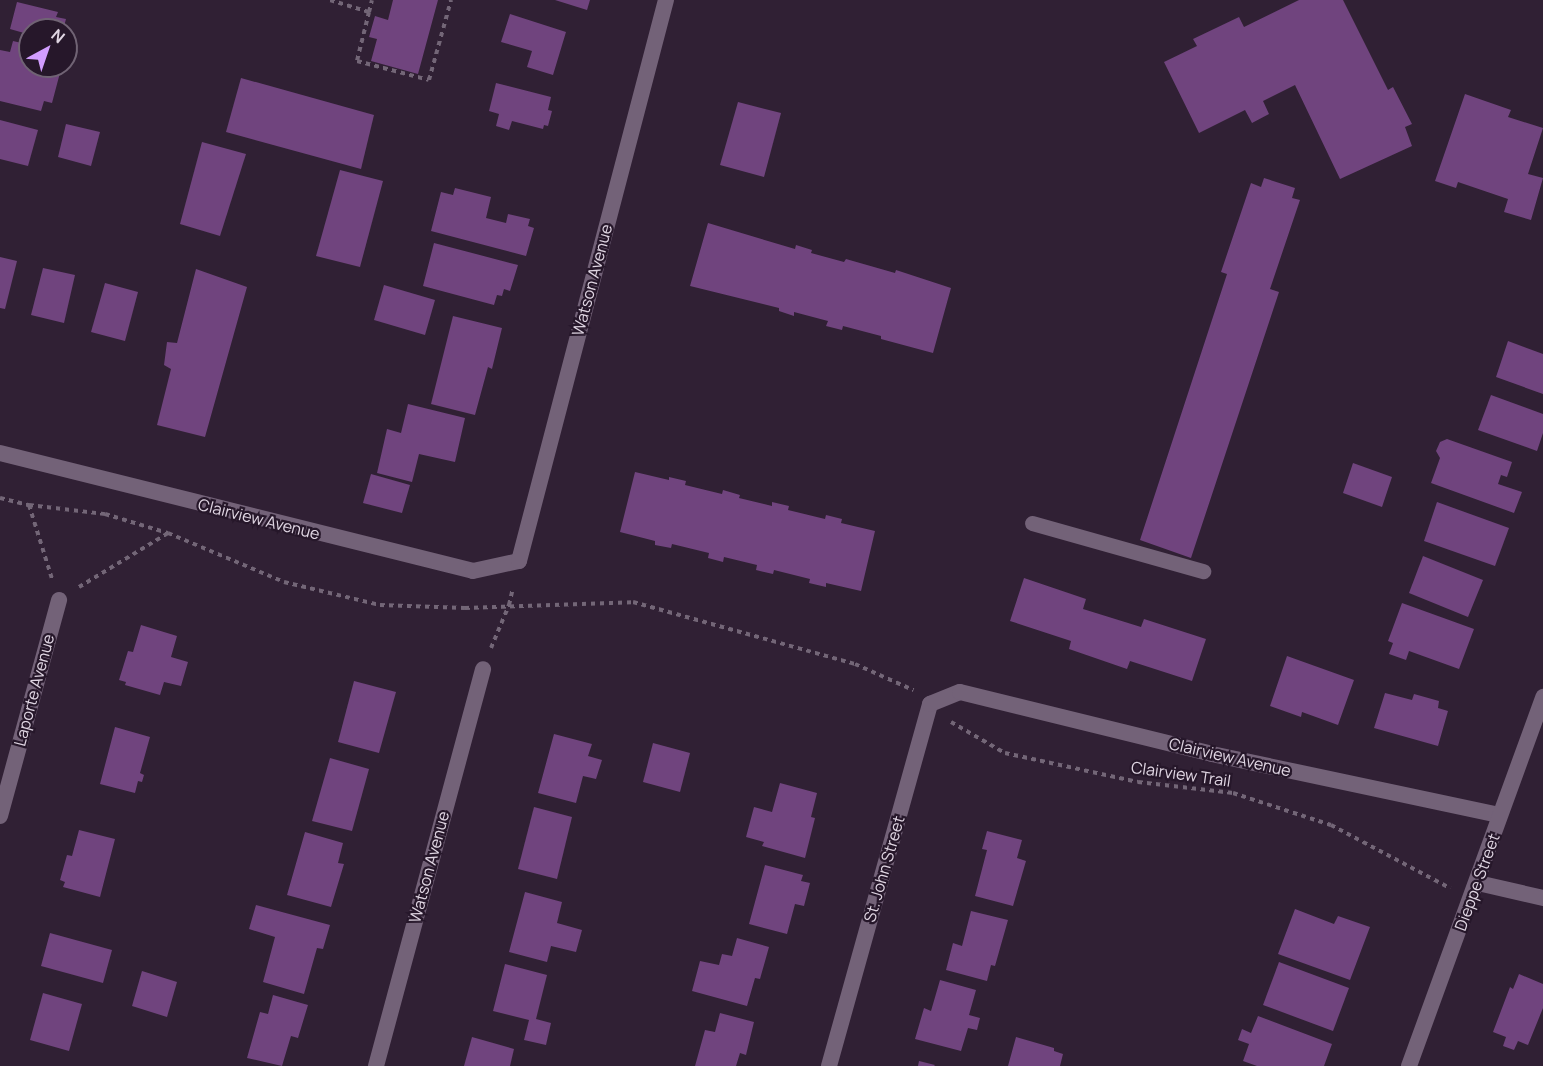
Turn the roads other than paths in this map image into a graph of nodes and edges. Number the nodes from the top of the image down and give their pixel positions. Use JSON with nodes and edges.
{"nodes":[{"id":1,"x":666,"y":0,"type":"edge"},
{"id":2,"x":0,"y":453,"type":"edge"},
{"id":3,"x":1032,"y":523,"type":"dead end"},
{"id":4,"x":519,"y":561,"type":"joint"},
{"id":5,"x":1203,"y":571,"type":"dead end"},
{"id":6,"x":59,"y":600,"type":"road end"},
{"id":7,"x":483,"y":669,"type":"road end"},
{"id":8,"x":960,"y":692,"type":"joint"},
{"id":9,"x":1543,"y":697,"type":"edge"},
{"id":10,"x":1500,"y":815,"type":"junction"},
{"id":11,"x":0,"y":816,"type":"edge"},
{"id":12,"x":1478,"y":883,"type":"junction"},
{"id":13,"x":1543,"y":897,"type":"edge"},
{"id":14,"x":376,"y":1066,"type":"edge"},
{"id":15,"x":829,"y":1066,"type":"edge"},
{"id":16,"x":1409,"y":1066,"type":"edge"}],
"edges":[{"from":1,"to":4,"type":"street","name":"Watson Avenue"},
{"from":2,"to":4,"type":"street","name":"Clairview Avenue"},
{"from":3,"to":5,"type":"lane"},
{"from":6,"to":11,"type":"street","name":"Laporte Avenue"},
{"from":7,"to":14,"type":"street","name":"Watson Avenue"},
{"from":8,"to":10,"type":"street","name":"Clairview Avenue"},
{"from":8,"to":15,"type":"street","name":"St. John Street"},
{"from":9,"to":10,"type":"street","name":"Dieppe Street"},
{"from":10,"to":12,"type":"street","name":"Dieppe Street"},
{"from":12,"to":13,"type":"street"},
{"from":12,"to":16,"type":"street","name":"Dieppe Street"}]}
